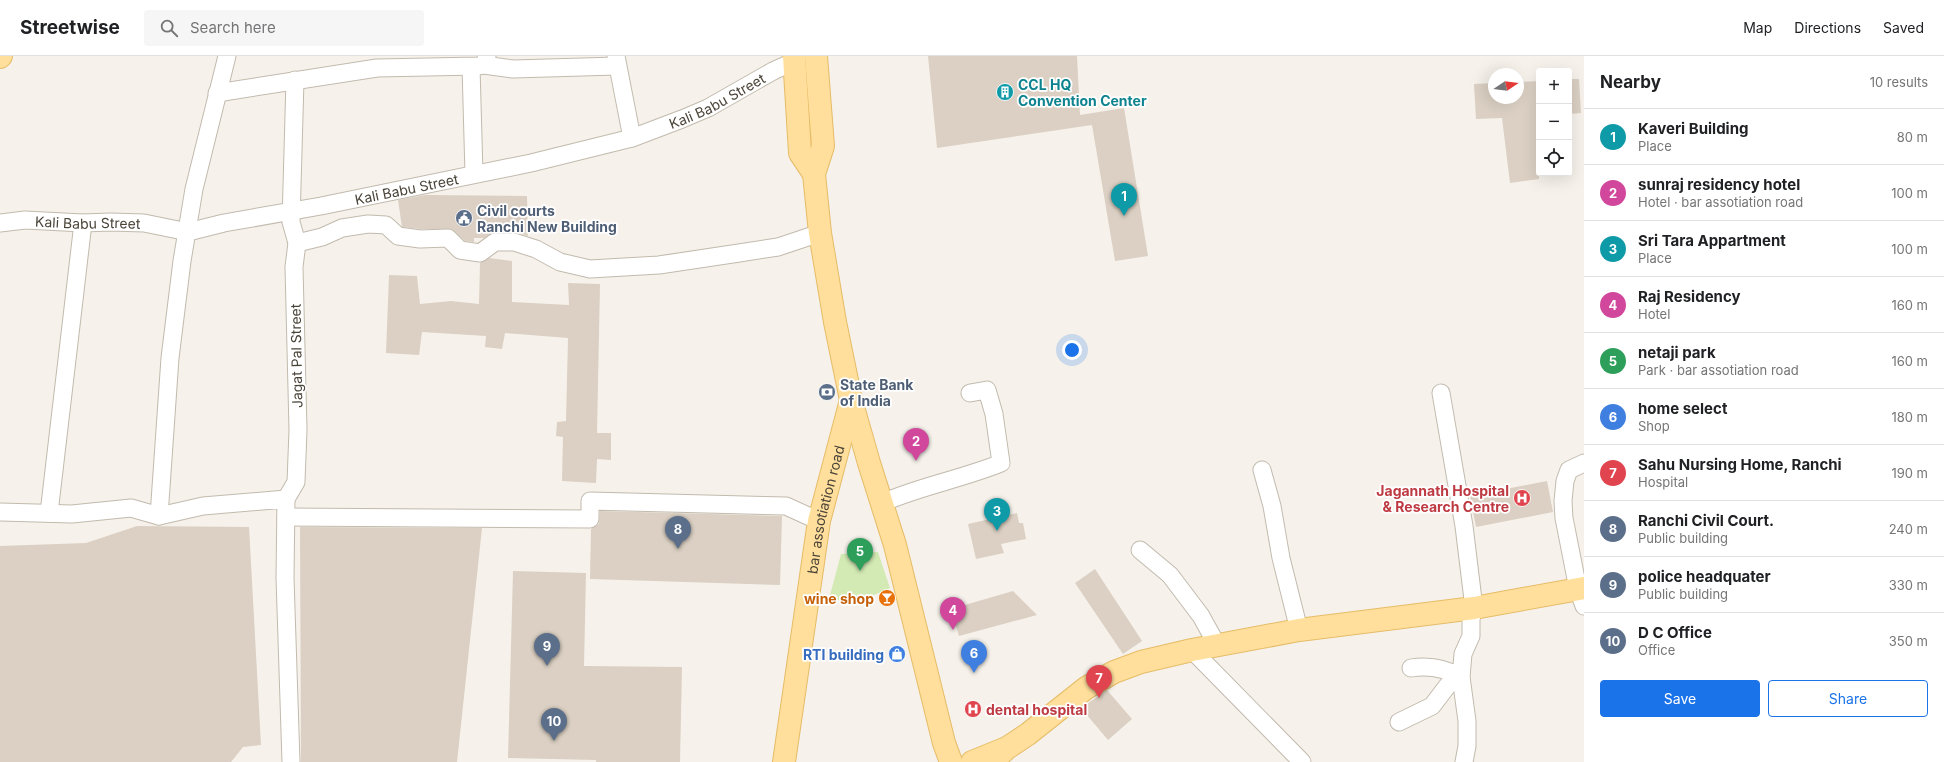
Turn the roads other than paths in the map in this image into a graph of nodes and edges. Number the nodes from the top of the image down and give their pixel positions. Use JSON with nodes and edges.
{"nodes":[{"id":1,"x":227,"y":56,"type":"edge"},
{"id":2,"x":816,"y":56,"type":"edge"},
{"id":3,"x":795,"y":59,"type":"edge"},
{"id":4,"x":616,"y":61,"type":"edge"},
{"id":5,"x":481,"y":62,"type":"edge"},
{"id":6,"x":549,"y":62,"type":"edge"},
{"id":7,"x":295,"y":80,"type":"junction"},
{"id":8,"x":217,"y":94,"type":"junction"},
{"id":9,"x":632,"y":138,"type":"junction"},
{"id":10,"x":474,"y":174,"type":"junction"},
{"id":11,"x":814,"y":174,"type":"junction"},
{"id":12,"x":293,"y":210,"type":"junction"},
{"id":13,"x":83,"y":223,"type":"junction"},
{"id":14,"x":0,"y":224,"type":"edge"},
{"id":15,"x":188,"y":232,"type":"junction"},
{"id":16,"x":820,"y":233,"type":"junction"},
{"id":17,"x":297,"y":243,"type":"junction"},
{"id":18,"x":970,"y":393,"type":"dead end"},
{"id":19,"x":1441,"y":394,"type":"dead end"},
{"id":20,"x":851,"y":400,"type":"junction"},
{"id":21,"x":1584,"y":463,"type":"edge"},
{"id":22,"x":1262,"y":470,"type":"dead end"},
{"id":23,"x":286,"y":499,"type":"junction"},
{"id":24,"x":882,"y":503,"type":"junction"},
{"id":25,"x":0,"y":512,"type":"edge"},
{"id":26,"x":49,"y":513,"type":"junction"},
{"id":27,"x":159,"y":516,"type":"junction"},
{"id":28,"x":286,"y":517,"type":"junction"},
{"id":29,"x":819,"y":521,"type":"junction"},
{"id":30,"x":1140,"y":550,"type":"dead end"},
{"id":31,"x":1582,"y":594,"type":"edge"},
{"id":32,"x":1474,"y":608,"type":"junction"},
{"id":33,"x":1299,"y":630,"type":"junction"},
{"id":34,"x":1217,"y":646,"type":"junction"},
{"id":35,"x":1192,"y":650,"type":"junction"},
{"id":36,"x":1411,"y":668,"type":"dead end"},
{"id":37,"x":1461,"y":677,"type":"junction"},
{"id":38,"x":1399,"y":722,"type":"dead end"},
{"id":39,"x":1000,"y":755,"type":"edge"},
{"id":40,"x":291,"y":762,"type":"edge"},
{"id":41,"x":784,"y":762,"type":"edge"},
{"id":42,"x":957,"y":762,"type":"edge"},
{"id":43,"x":1302,"y":762,"type":"edge"},
{"id":44,"x":1464,"y":762,"type":"edge"}],
"edges":[{"from":1,"to":8,"type":"street"},
{"from":2,"to":11,"type":"main road"},
{"from":3,"to":9,"type":"street","name":"Kali Babu Street"},
{"from":3,"to":11,"type":"main road"},
{"from":4,"to":6,"type":"street"},
{"from":4,"to":9,"type":"street"},
{"from":5,"to":6,"type":"street"},
{"from":5,"to":7,"type":"street"},
{"from":5,"to":10,"type":"street"},
{"from":7,"to":8,"type":"street"},
{"from":7,"to":12,"type":"street","name":"Jagat Pal Street"},
{"from":8,"to":15,"type":"street"},
{"from":9,"to":10,"type":"street","name":"Kali Babu Street"},
{"from":10,"to":12,"type":"street","name":"Kali Babu Street"},
{"from":11,"to":16,"type":"main road"},
{"from":12,"to":15,"type":"street","name":"Kali Babu Street"},
{"from":12,"to":17,"type":"street","name":"Jagat Pal Street"},
{"from":13,"to":14,"type":"street","name":"Kali Babu Street"},
{"from":13,"to":15,"type":"street","name":"Kali Babu Street"},
{"from":13,"to":26,"type":"street"},
{"from":15,"to":27,"type":"street"},
{"from":16,"to":17,"type":"street"},
{"from":16,"to":20,"type":"main road"},
{"from":17,"to":23,"type":"street","name":"Jagat Pal Street"},
{"from":18,"to":24,"type":"street"},
{"from":19,"to":32,"type":"street"},
{"from":20,"to":24,"type":"main road"},
{"from":20,"to":29,"type":"main road","name":"bar assotiation road"},
{"from":21,"to":31,"type":"street"},
{"from":22,"to":33,"type":"street"},
{"from":23,"to":27,"type":"street"},
{"from":23,"to":28,"type":"street"},
{"from":24,"to":42,"type":"main road"},
{"from":25,"to":26,"type":"street"},
{"from":26,"to":27,"type":"street"},
{"from":28,"to":29,"type":"street"},
{"from":28,"to":40,"type":"street"},
{"from":29,"to":41,"type":"main road","name":"bar assotiation road"},
{"from":30,"to":34,"type":"street"},
{"from":31,"to":32,"type":"main road"},
{"from":32,"to":33,"type":"main road"},
{"from":32,"to":37,"type":"street"},
{"from":33,"to":34,"type":"main road"},
{"from":34,"to":35,"type":"main road"},
{"from":35,"to":39,"type":"main road"},
{"from":35,"to":43,"type":"street"},
{"from":36,"to":37,"type":"street"},
{"from":37,"to":38,"type":"street"},
{"from":37,"to":44,"type":"street"},
{"from":39,"to":42,"type":"main road"}]}
